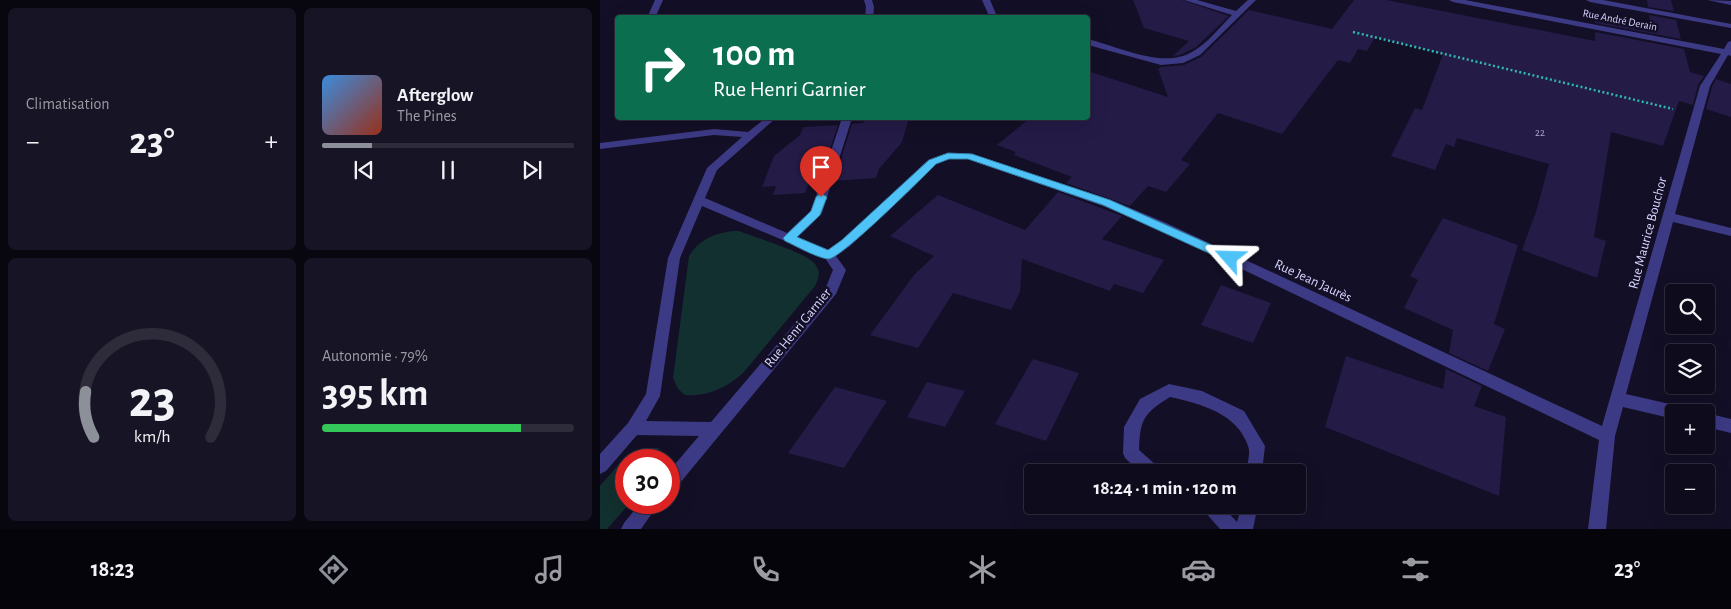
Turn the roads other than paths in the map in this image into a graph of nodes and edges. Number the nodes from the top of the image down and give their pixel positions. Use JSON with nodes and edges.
{"nodes":[{"id":1,"x":659,"y":0,"type":"edge"},
{"id":2,"x":868,"y":0,"type":"edge"},
{"id":3,"x":986,"y":0,"type":"edge"},
{"id":4,"x":1188,"y":0,"type":"edge"},
{"id":5,"x":1252,"y":0,"type":"edge"},
{"id":6,"x":1453,"y":0,"type":"edge"},
{"id":7,"x":1590,"y":0,"type":"edge"},
{"id":8,"x":1711,"y":0,"type":"edge"},
{"id":9,"x":1731,"y":4,"type":"edge"},
{"id":10,"x":1237,"y":14,"type":"junction"},
{"id":11,"x":652,"y":15,"type":"edge"},
{"id":12,"x":869,"y":15,"type":"edge"},
{"id":13,"x":993,"y":15,"type":"edge"},
{"id":14,"x":1731,"y":26,"type":"edge"},
{"id":15,"x":1090,"y":43,"type":"edge"},
{"id":16,"x":1729,"y":49,"type":"edge"},
{"id":17,"x":768,"y":120,"type":"edge"},
{"id":18,"x":846,"y":120,"type":"edge"},
{"id":19,"x":749,"y":135,"type":"junction"},
{"id":20,"x":600,"y":146,"type":"edge"},
{"id":21,"x":699,"y":200,"type":"junction"},
{"id":22,"x":1669,"y":217,"type":"junction"},
{"id":23,"x":1731,"y":232,"type":"edge"},
{"id":24,"x":789,"y":238,"type":"junction"},
{"id":25,"x":829,"y":255,"type":"junction"},
{"id":26,"x":1619,"y":399,"type":"junction"},
{"id":27,"x":1665,"y":410,"type":"edge"},
{"id":28,"x":1715,"y":422,"type":"edge"},
{"id":29,"x":1731,"y":426,"type":"edge"},
{"id":30,"x":633,"y":428,"type":"junction"},
{"id":31,"x":714,"y":429,"type":"junction"},
{"id":32,"x":1607,"y":436,"type":"junction"},
{"id":33,"x":1143,"y":464,"type":"edge"},
{"id":34,"x":1255,"y":464,"type":"edge"},
{"id":35,"x":600,"y":466,"type":"edge"},
{"id":36,"x":680,"y":470,"type":"edge"},
{"id":37,"x":642,"y":514,"type":"edge"},
{"id":38,"x":1218,"y":514,"type":"edge"},
{"id":39,"x":1248,"y":514,"type":"edge"},
{"id":40,"x":630,"y":529,"type":"edge"},
{"id":41,"x":1232,"y":529,"type":"edge"},
{"id":42,"x":1244,"y":529,"type":"edge"},
{"id":43,"x":1597,"y":529,"type":"edge"}],
"edges":[{"from":1,"to":11,"type":"street"},
{"from":2,"to":12,"type":"street"},
{"from":3,"to":13,"type":"street"},
{"from":4,"to":10,"type":"street"},
{"from":5,"to":10,"type":"street"},
{"from":6,"to":16,"type":"street","name":"Rue André Derain"},
{"from":7,"to":14,"type":"street"},
{"from":8,"to":9,"type":"street"},
{"from":10,"to":15,"type":"street"},
{"from":16,"to":22,"type":"street","name":"Rue Maurice Bouchor"},
{"from":17,"to":19,"type":"street"},
{"from":18,"to":24,"type":"street"},
{"from":19,"to":20,"type":"street"},
{"from":19,"to":21,"type":"street"},
{"from":21,"to":24,"type":"street"},
{"from":21,"to":30,"type":"street"},
{"from":22,"to":23,"type":"street"},
{"from":22,"to":26,"type":"street","name":"Rue Maurice Bouchor"},
{"from":24,"to":25,"type":"street"},
{"from":25,"to":31,"type":"street","name":"Rue Henri Garnier"},
{"from":25,"to":32,"type":"street","name":"Rue Jean Jaurès"},
{"from":26,"to":27,"type":"street"},
{"from":26,"to":32,"type":"street","name":"Rue Maurice Bouchor"},
{"from":28,"to":29,"type":"street"},
{"from":30,"to":31,"type":"street"},
{"from":30,"to":35,"type":"street"},
{"from":31,"to":36,"type":"street","name":"Rue Henri Garnier"},
{"from":32,"to":43,"type":"street","name":"Rue Maurice Bouchor"},
{"from":33,"to":34,"type":"street"},
{"from":37,"to":40,"type":"street"},
{"from":38,"to":41,"type":"street"},
{"from":39,"to":42,"type":"street"}]}
